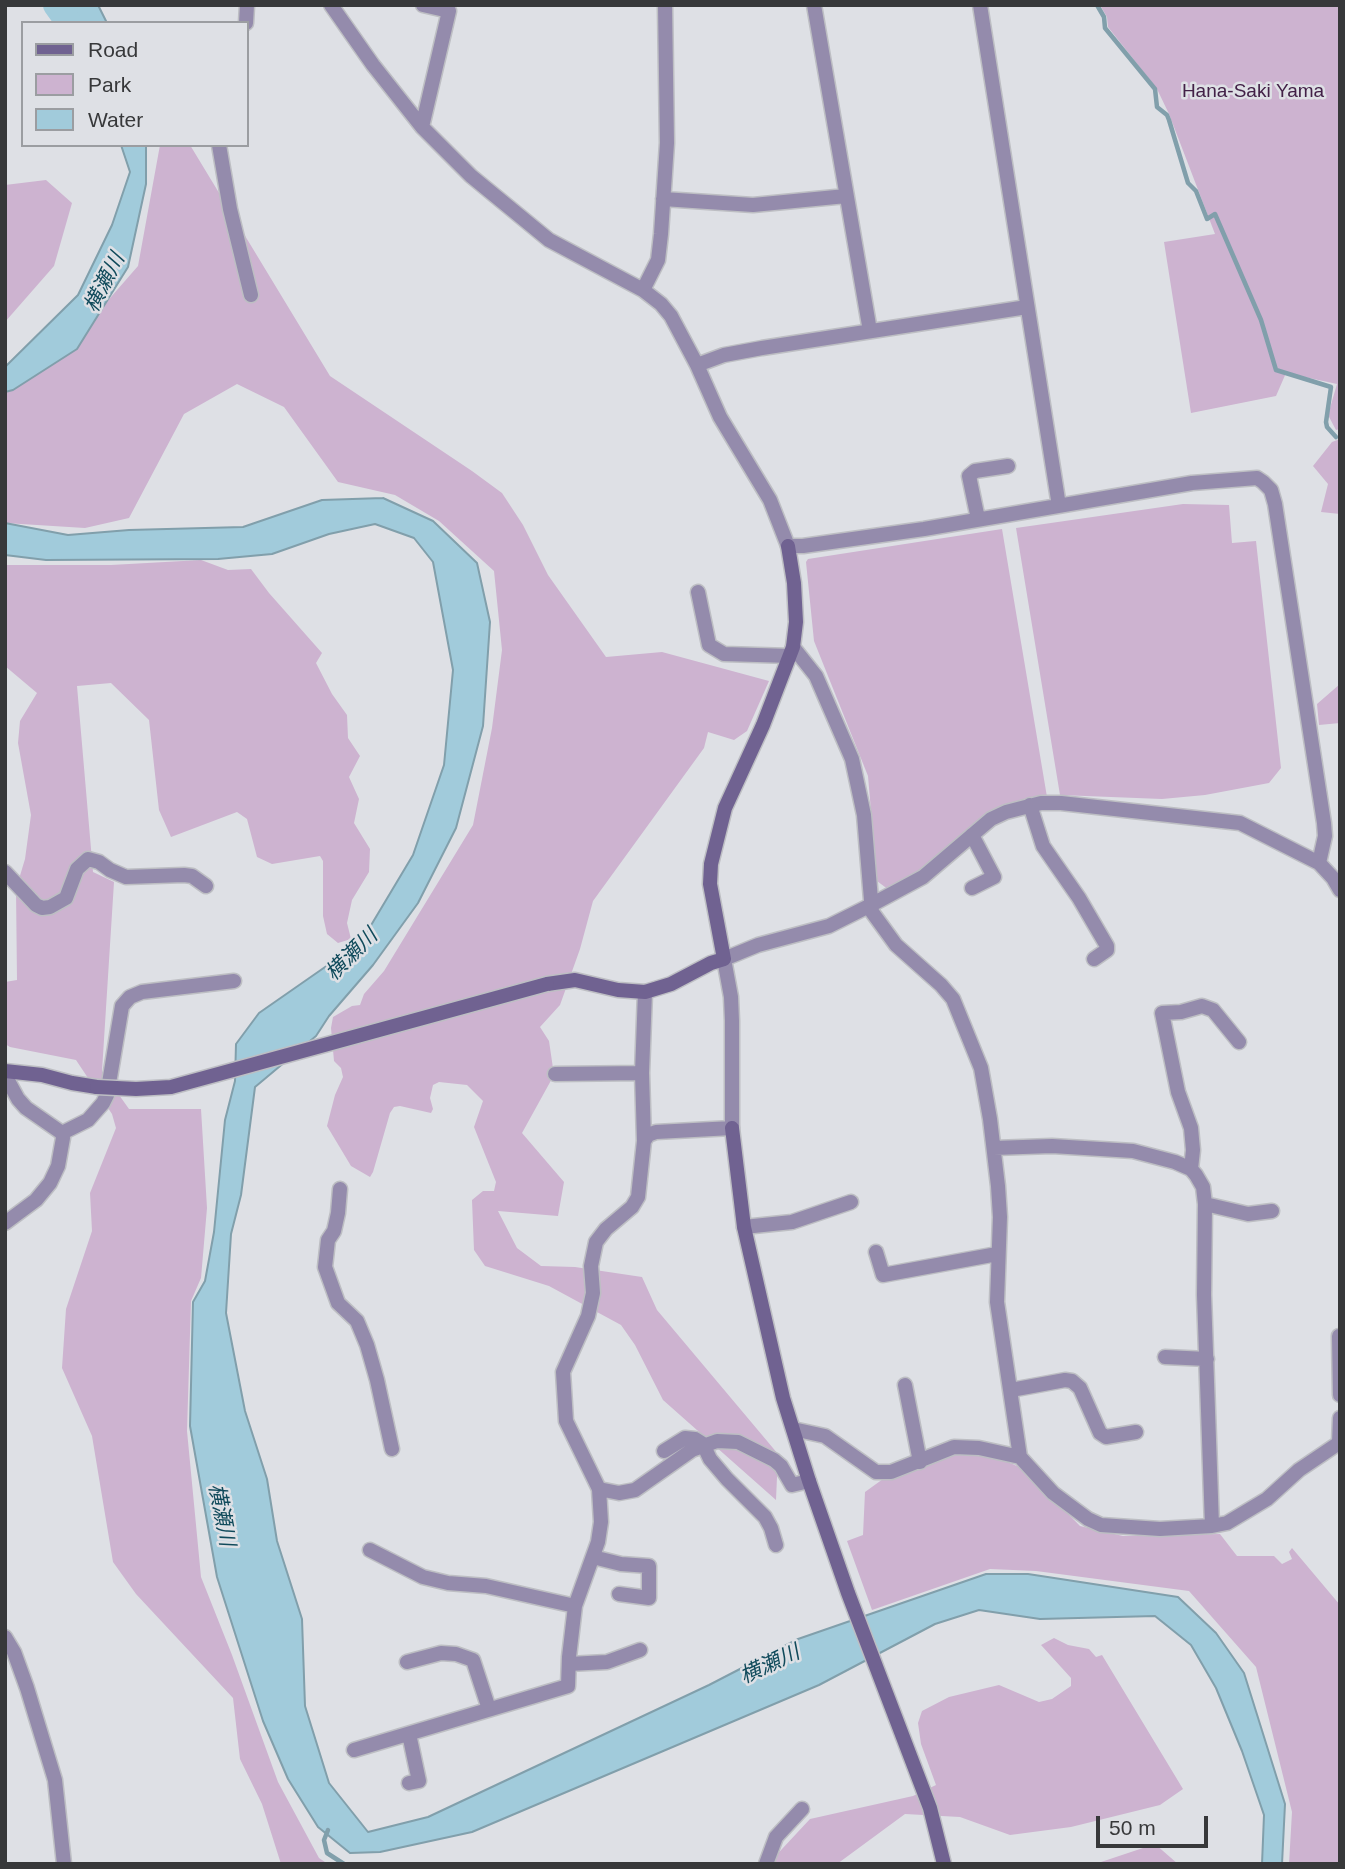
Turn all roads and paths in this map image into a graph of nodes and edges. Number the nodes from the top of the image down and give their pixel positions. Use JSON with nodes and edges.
{"nodes":[{"id":1,"x":423,"y":5,"type":"edge"},
{"id":2,"x":665,"y":5,"type":"edge"},
{"id":3,"x":814,"y":5,"type":"edge"},
{"id":4,"x":980,"y":5,"type":"edge"},
{"id":5,"x":337,"y":7,"type":"edge"},
{"id":6,"x":422,"y":127,"type":"junction"},
{"id":7,"x":219,"y":147,"type":"edge"},
{"id":8,"x":846,"y":195,"type":"junction"},
{"id":9,"x":663,"y":198,"type":"junction"},
{"id":10,"x":643,"y":290,"type":"junction"},
{"id":11,"x":251,"y":295,"type":"dead end"},
{"id":12,"x":1027,"y":307,"type":"junction"},
{"id":13,"x":870,"y":331,"type":"junction"},
{"id":14,"x":697,"y":365,"type":"junction"},
{"id":15,"x":1008,"y":466,"type":"dead end"},
{"id":16,"x":1059,"y":506,"type":"junction"},
{"id":17,"x":978,"y":519,"type":"junction"},
{"id":18,"x":788,"y":546,"type":"junction"},
{"id":19,"x":698,"y":592,"type":"dead end"},
{"id":20,"x":792,"y":652,"type":"junction"},
{"id":21,"x":1030,"y":805,"type":"junction"},
{"id":22,"x":972,"y":835,"type":"junction"},
{"id":23,"x":1319,"y":863,"type":"junction"},
{"id":24,"x":5,"y":872,"type":"edge"},
{"id":25,"x":206,"y":886,"type":"dead end"},
{"id":26,"x":972,"y":888,"type":"dead end"},
{"id":27,"x":1340,"y":890,"type":"edge"},
{"id":28,"x":872,"y":905,"type":"junction"},
{"id":29,"x":724,"y":959,"type":"junction"},
{"id":30,"x":1094,"y":959,"type":"dead end"},
{"id":31,"x":234,"y":981,"type":"dead end"},
{"id":32,"x":645,"y":992,"type":"junction"},
{"id":33,"x":1238,"y":1042,"type":"dead end"},
{"id":34,"x":5,"y":1073,"type":"edge"},
{"id":35,"x":642,"y":1073,"type":"junction"},
{"id":36,"x":555,"y":1074,"type":"dead end"},
{"id":37,"x":732,"y":1128,"type":"junction"},
{"id":38,"x":62,"y":1133,"type":"junction"},
{"id":39,"x":644,"y":1141,"type":"junction"},
{"id":40,"x":994,"y":1148,"type":"junction"},
{"id":41,"x":1191,"y":1169,"type":"junction"},
{"id":42,"x":340,"y":1189,"type":"dead end"},
{"id":43,"x":851,"y":1202,"type":"dead end"},
{"id":44,"x":1205,"y":1204,"type":"junction"},
{"id":45,"x":1272,"y":1211,"type":"dead end"},
{"id":46,"x":5,"y":1223,"type":"edge"},
{"id":47,"x":744,"y":1227,"type":"junction"},
{"id":48,"x":876,"y":1252,"type":"dead end"},
{"id":49,"x":997,"y":1254,"type":"junction"},
{"id":50,"x":1339,"y":1336,"type":"edge"},
{"id":51,"x":1166,"y":1357,"type":"dead end"},
{"id":52,"x":1207,"y":1359,"type":"junction"},
{"id":53,"x":905,"y":1385,"type":"dead end"},
{"id":54,"x":1011,"y":1390,"type":"junction"},
{"id":55,"x":1340,"y":1395,"type":"edge"},
{"id":56,"x":1340,"y":1418,"type":"edge"},
{"id":57,"x":793,"y":1429,"type":"junction"},
{"id":58,"x":1136,"y":1432,"type":"dead end"},
{"id":59,"x":703,"y":1444,"type":"junction"},
{"id":60,"x":392,"y":1449,"type":"dead end"},
{"id":61,"x":664,"y":1451,"type":"dead end"},
{"id":62,"x":1020,"y":1457,"type":"junction"},
{"id":63,"x":920,"y":1462,"type":"junction"},
{"id":64,"x":809,"y":1481,"type":"junction"},
{"id":65,"x":599,"y":1489,"type":"junction"},
{"id":66,"x":1212,"y":1526,"type":"junction"},
{"id":67,"x":776,"y":1545,"type":"dead end"},
{"id":68,"x":370,"y":1550,"type":"dead end"},
{"id":69,"x":593,"y":1557,"type":"junction"},
{"id":70,"x":619,"y":1594,"type":"dead end"},
{"id":71,"x":575,"y":1606,"type":"junction"},
{"id":72,"x":5,"y":1637,"type":"edge"},
{"id":73,"x":640,"y":1650,"type":"dead end"},
{"id":74,"x":407,"y":1662,"type":"dead end"},
{"id":75,"x":569,"y":1664,"type":"junction"},
{"id":76,"x":489,"y":1709,"type":"junction"},
{"id":77,"x":409,"y":1734,"type":"junction"},
{"id":78,"x":354,"y":1750,"type":"dead end"},
{"id":79,"x":409,"y":1783,"type":"dead end"},
{"id":80,"x":803,"y":1809,"type":"dead end"},
{"id":81,"x":65,"y":1864,"type":"edge"},
{"id":82,"x":766,"y":1864,"type":"edge"},
{"id":83,"x":944,"y":1864,"type":"edge"}],
"edges":[{"from":1,"to":6,"type":"street"},
{"from":2,"to":9,"type":"street"},
{"from":3,"to":8,"type":"street"},
{"from":4,"to":12,"type":"street"},
{"from":5,"to":6,"type":"street"},
{"from":6,"to":10,"type":"street"},
{"from":7,"to":11,"type":"street"},
{"from":8,"to":9,"type":"street"},
{"from":8,"to":13,"type":"street"},
{"from":9,"to":10,"type":"street"},
{"from":10,"to":14,"type":"street"},
{"from":12,"to":13,"type":"street"},
{"from":12,"to":16,"type":"street"},
{"from":13,"to":14,"type":"street"},
{"from":14,"to":18,"type":"street"},
{"from":15,"to":17,"type":"street"},
{"from":16,"to":17,"type":"street"},
{"from":16,"to":23,"type":"street"},
{"from":17,"to":18,"type":"street"},
{"from":18,"to":20,"type":"street"},
{"from":19,"to":20,"type":"street"},
{"from":20,"to":28,"type":"street"},
{"from":20,"to":29,"type":"street"},
{"from":21,"to":22,"type":"street"},
{"from":21,"to":23,"type":"street"},
{"from":21,"to":30,"type":"street"},
{"from":22,"to":26,"type":"street"},
{"from":22,"to":28,"type":"street"},
{"from":23,"to":27,"type":"street"},
{"from":24,"to":25,"type":"street"},
{"from":28,"to":29,"type":"street"},
{"from":28,"to":40,"type":"street"},
{"from":29,"to":32,"type":"street"},
{"from":29,"to":37,"type":"street"},
{"from":31,"to":38,"type":"street"},
{"from":32,"to":34,"type":"street","bridge":true},
{"from":32,"to":35,"type":"street"},
{"from":33,"to":41,"type":"street"},
{"from":34,"to":38,"type":"street"},
{"from":35,"to":36,"type":"street"},
{"from":35,"to":39,"type":"street"},
{"from":37,"to":39,"type":"street"},
{"from":37,"to":47,"type":"street"},
{"from":38,"to":46,"type":"street"},
{"from":39,"to":65,"type":"street"},
{"from":40,"to":41,"type":"street"},
{"from":40,"to":49,"type":"street"},
{"from":41,"to":44,"type":"street"},
{"from":42,"to":60,"type":"street"},
{"from":43,"to":47,"type":"street"},
{"from":44,"to":45,"type":"street"},
{"from":44,"to":52,"type":"street"},
{"from":47,"to":57,"type":"street"},
{"from":48,"to":49,"type":"street"},
{"from":49,"to":54,"type":"street"},
{"from":50,"to":55,"type":"street"},
{"from":51,"to":52,"type":"street"},
{"from":52,"to":66,"type":"street"},
{"from":53,"to":63,"type":"street"},
{"from":54,"to":58,"type":"street"},
{"from":54,"to":62,"type":"street"},
{"from":56,"to":66,"type":"street"},
{"from":57,"to":63,"type":"street"},
{"from":57,"to":64,"type":"street"},
{"from":59,"to":61,"type":"street"},
{"from":59,"to":64,"type":"street"},
{"from":59,"to":65,"type":"street"},
{"from":59,"to":67,"type":"street"},
{"from":62,"to":63,"type":"street"},
{"from":62,"to":66,"type":"street"},
{"from":64,"to":83,"type":"street"},
{"from":65,"to":69,"type":"street"},
{"from":68,"to":71,"type":"street"},
{"from":69,"to":70,"type":"street"},
{"from":69,"to":71,"type":"street"},
{"from":71,"to":75,"type":"street"},
{"from":72,"to":81,"type":"street"},
{"from":73,"to":75,"type":"street"},
{"from":74,"to":76,"type":"street"},
{"from":75,"to":76,"type":"street"},
{"from":76,"to":77,"type":"street"},
{"from":77,"to":78,"type":"street"},
{"from":77,"to":79,"type":"street"},
{"from":80,"to":82,"type":"street"}]}
